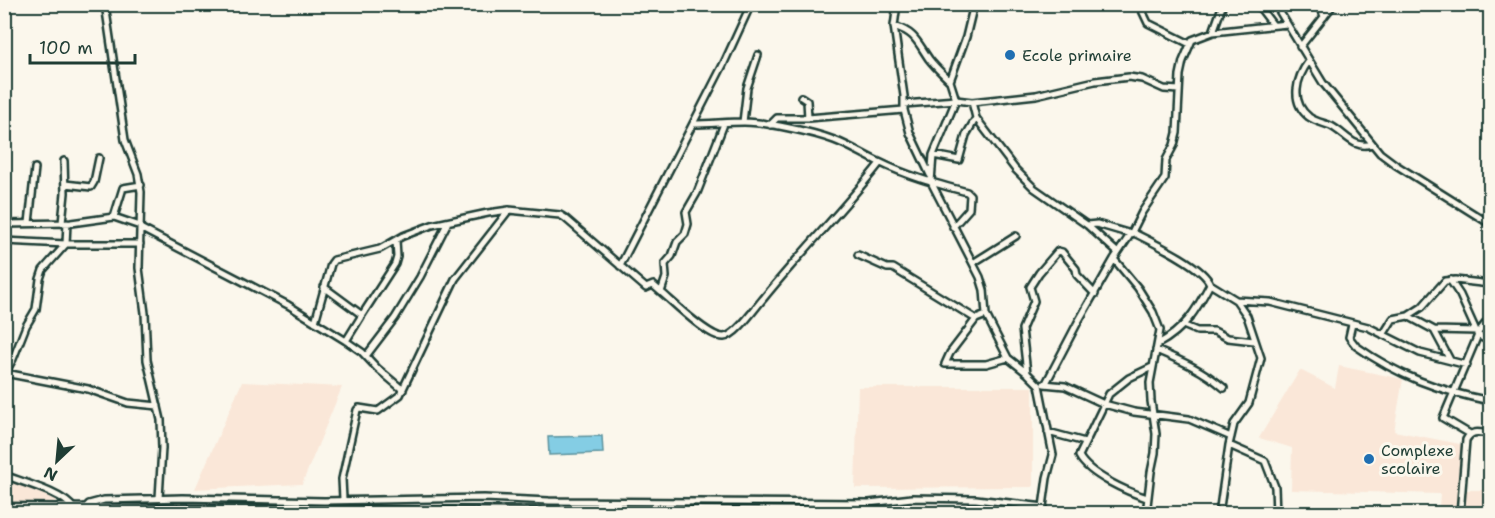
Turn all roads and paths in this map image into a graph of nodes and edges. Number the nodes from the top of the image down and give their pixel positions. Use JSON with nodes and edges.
{"nodes":[{"id":1,"x":105,"y":4,"type":"edge"},
{"id":2,"x":751,"y":4,"type":"edge"},
{"id":3,"x":897,"y":4,"type":"edge"},
{"id":4,"x":974,"y":4,"type":"edge"},
{"id":5,"x":1139,"y":4,"type":"edge"},
{"id":6,"x":1223,"y":4,"type":"edge"},
{"id":7,"x":1257,"y":4,"type":"edge"},
{"id":8,"x":1275,"y":4,"type":"edge"},
{"id":9,"x":1320,"y":4,"type":"edge"},
{"id":10,"x":1334,"y":4,"type":"edge"},
{"id":11,"x":1324,"y":17,"type":"junction"},
{"id":12,"x":1287,"y":24,"type":"junction"},
{"id":13,"x":1273,"y":25,"type":"junction"},
{"id":14,"x":894,"y":26,"type":"junction"},
{"id":15,"x":1213,"y":32,"type":"junction"},
{"id":16,"x":1190,"y":44,"type":"junction"},
{"id":17,"x":1300,"y":47,"type":"junction"},
{"id":18,"x":758,"y":56,"type":"dead end"},
{"id":19,"x":1309,"y":62,"type":"junction"},
{"id":20,"x":950,"y":81,"type":"junction"},
{"id":21,"x":1179,"y":90,"type":"junction"},
{"id":22,"x":801,"y":97,"type":"dead end"},
{"id":23,"x":956,"y":100,"type":"junction"},
{"id":24,"x":972,"y":102,"type":"junction"},
{"id":25,"x":904,"y":107,"type":"junction"},
{"id":26,"x":808,"y":118,"type":"junction"},
{"id":27,"x":976,"y":118,"type":"junction"},
{"id":28,"x":743,"y":122,"type":"junction"},
{"id":29,"x":693,"y":123,"type":"junction"},
{"id":30,"x":724,"y":124,"type":"junction"},
{"id":31,"x":770,"y":125,"type":"junction"},
{"id":32,"x":1372,"y":144,"type":"junction"},
{"id":33,"x":933,"y":155,"type":"junction"},
{"id":34,"x":99,"y":158,"type":"dead end"},
{"id":35,"x":64,"y":161,"type":"dead end"},
{"id":36,"x":880,"y":163,"type":"junction"},
{"id":37,"x":35,"y":168,"type":"dead end"},
{"id":38,"x":931,"y":179,"type":"junction"},
{"id":39,"x":65,"y":184,"type":"junction"},
{"id":40,"x":141,"y":185,"type":"junction"},
{"id":41,"x":509,"y":210,"type":"junction"},
{"id":42,"x":114,"y":217,"type":"junction"},
{"id":43,"x":448,"y":222,"type":"junction"},
{"id":44,"x":29,"y":223,"type":"junction"},
{"id":45,"x":65,"y":223,"type":"junction"},
{"id":46,"x":4,"y":224,"type":"edge"},
{"id":47,"x":1491,"y":224,"type":"edge"},
{"id":48,"x":1087,"y":225,"type":"junction"},
{"id":49,"x":140,"y":227,"type":"junction"},
{"id":50,"x":953,"y":227,"type":"junction"},
{"id":51,"x":1132,"y":233,"type":"junction"},
{"id":52,"x":1016,"y":236,"type":"dead end"},
{"id":53,"x":396,"y":240,"type":"junction"},
{"id":54,"x":4,"y":241,"type":"edge"},
{"id":55,"x":66,"y":244,"type":"junction"},
{"id":56,"x":140,"y":244,"type":"junction"},
{"id":57,"x":858,"y":255,"type":"dead end"},
{"id":58,"x":1116,"y":256,"type":"junction"},
{"id":59,"x":973,"y":263,"type":"junction"},
{"id":60,"x":620,"y":266,"type":"junction"},
{"id":61,"x":1450,"y":280,"type":"junction"},
{"id":62,"x":1210,"y":284,"type":"junction"},
{"id":63,"x":1491,"y":284,"type":"edge"},
{"id":64,"x":324,"y":287,"type":"junction"},
{"id":65,"x":661,"y":292,"type":"junction"},
{"id":66,"x":1095,"y":294,"type":"junction"},
{"id":67,"x":1236,"y":300,"type":"junction"},
{"id":68,"x":362,"y":315,"type":"junction"},
{"id":69,"x":986,"y":315,"type":"junction"},
{"id":70,"x":1408,"y":316,"type":"junction"},
{"id":71,"x":1491,"y":318,"type":"edge"},
{"id":72,"x":976,"y":319,"type":"junction"},
{"id":73,"x":315,"y":322,"type":"junction"},
{"id":74,"x":1352,"y":324,"type":"junction"},
{"id":75,"x":1185,"y":326,"type":"junction"},
{"id":76,"x":1434,"y":330,"type":"junction"},
{"id":77,"x":1477,"y":333,"type":"junction"},
{"id":78,"x":1383,"y":335,"type":"junction"},
{"id":79,"x":346,"y":341,"type":"junction"},
{"id":80,"x":1254,"y":341,"type":"junction"},
{"id":81,"x":1491,"y":342,"type":"edge"},
{"id":82,"x":1157,"y":347,"type":"junction"},
{"id":83,"x":366,"y":356,"type":"junction"},
{"id":84,"x":1008,"y":358,"type":"junction"},
{"id":85,"x":1450,"y":360,"type":"junction"},
{"id":86,"x":1467,"y":365,"type":"junction"},
{"id":87,"x":1152,"y":368,"type":"junction"},
{"id":88,"x":5,"y":373,"type":"edge"},
{"id":89,"x":1027,"y":373,"type":"junction"},
{"id":90,"x":1046,"y":383,"type":"junction"},
{"id":91,"x":1039,"y":385,"type":"junction"},
{"id":92,"x":1224,"y":388,"type":"dead end"},
{"id":93,"x":403,"y":390,"type":"junction"},
{"id":94,"x":1452,"y":394,"type":"junction"},
{"id":95,"x":1491,"y":401,"type":"edge"},
{"id":96,"x":1104,"y":404,"type":"junction"},
{"id":97,"x":158,"y":406,"type":"junction"},
{"id":98,"x":1152,"y":414,"type":"junction"},
{"id":99,"x":1048,"y":432,"type":"junction"},
{"id":100,"x":1470,"y":434,"type":"junction"},
{"id":101,"x":1491,"y":434,"type":"edge"},
{"id":102,"x":1231,"y":437,"type":"junction"},
{"id":103,"x":1084,"y":442,"type":"junction"},
{"id":104,"x":1229,"y":444,"type":"junction"},
{"id":105,"x":4,"y":476,"type":"edge"},
{"id":106,"x":159,"y":498,"type":"junction"},
{"id":107,"x":1147,"y":498,"type":"junction"},
{"id":108,"x":342,"y":499,"type":"junction"},
{"id":109,"x":1044,"y":507,"type":"junction"},
{"id":110,"x":4,"y":509,"type":"edge"},
{"id":111,"x":79,"y":510,"type":"junction"},
{"id":112,"x":18,"y":511,"type":"edge"},
{"id":113,"x":140,"y":512,"type":"edge"},
{"id":114,"x":320,"y":512,"type":"edge"},
{"id":115,"x":539,"y":513,"type":"edge"},
{"id":116,"x":564,"y":513,"type":"edge"},
{"id":117,"x":685,"y":513,"type":"edge"},
{"id":118,"x":1042,"y":513,"type":"edge"},
{"id":119,"x":1146,"y":513,"type":"edge"},
{"id":120,"x":1219,"y":513,"type":"edge"},
{"id":121,"x":1276,"y":513,"type":"edge"},
{"id":122,"x":1460,"y":513,"type":"edge"}],
"edges":[{"from":1,"to":40,"type":"street"},
{"from":2,"to":29,"type":"street"},
{"from":3,"to":14,"type":"street"},
{"from":4,"to":20,"type":"street"},
{"from":5,"to":16,"type":"street"},
{"from":6,"to":15,"type":"street"},
{"from":7,"to":13,"type":"street"},
{"from":8,"to":12,"type":"street"},
{"from":9,"to":11,"type":"street"},
{"from":10,"to":11,"type":"street"},
{"from":11,"to":17,"type":"street"},
{"from":12,"to":13,"type":"street"},
{"from":12,"to":17,"type":"street"},
{"from":13,"to":15,"type":"street"},
{"from":14,"to":20,"type":"street"},
{"from":14,"to":25,"type":"street"},
{"from":15,"to":16,"type":"street"},
{"from":16,"to":21,"type":"street"},
{"from":17,"to":19,"type":"street"},
{"from":18,"to":28,"type":"street"},
{"from":19,"to":32,"type":"street"},
{"from":19,"to":32,"type":"street"},
{"from":20,"to":23,"type":"street"},
{"from":21,"to":24,"type":"street"},
{"from":21,"to":51,"type":"street"},
{"from":22,"to":26,"type":"street"},
{"from":23,"to":24,"type":"street"},
{"from":23,"to":25,"type":"street"},
{"from":23,"to":33,"type":"street"},
{"from":24,"to":27,"type":"street"},
{"from":25,"to":26,"type":"street"},
{"from":25,"to":38,"type":"street"},
{"from":26,"to":31,"type":"street"},
{"from":27,"to":33,"type":"street"},
{"from":27,"to":48,"type":"street"},
{"from":28,"to":30,"type":"street"},
{"from":28,"to":31,"type":"street"},
{"from":29,"to":30,"type":"street"},
{"from":29,"to":60,"type":"street"},
{"from":30,"to":65,"type":"street"},
{"from":31,"to":36,"type":"street"},
{"from":32,"to":47,"type":"street"},
{"from":33,"to":38,"type":"street"},
{"from":34,"to":39,"type":"street"},
{"from":35,"to":39,"type":"street"},
{"from":36,"to":38,"type":"street"},
{"from":36,"to":65,"type":"street"},
{"from":37,"to":44,"type":"street"},
{"from":38,"to":50,"type":"street"},
{"from":38,"to":50,"type":"street"},
{"from":39,"to":45,"type":"street"},
{"from":40,"to":42,"type":"street"},
{"from":40,"to":49,"type":"street"},
{"from":41,"to":43,"type":"street"},
{"from":41,"to":60,"type":"street"},
{"from":41,"to":93,"type":"street"},
{"from":42,"to":45,"type":"street"},
{"from":42,"to":49,"type":"street"},
{"from":43,"to":53,"type":"street"},
{"from":43,"to":83,"type":"street"},
{"from":44,"to":45,"type":"street"},
{"from":44,"to":46,"type":"street"},
{"from":45,"to":55,"type":"street"},
{"from":48,"to":51,"type":"street"},
{"from":48,"to":58,"type":"street"},
{"from":49,"to":56,"type":"street"},
{"from":49,"to":73,"type":"street"},
{"from":50,"to":59,"type":"street"},
{"from":51,"to":58,"type":"street"},
{"from":51,"to":62,"type":"street"},
{"from":52,"to":59,"type":"street"},
{"from":53,"to":64,"type":"street"},
{"from":53,"to":68,"type":"street"},
{"from":54,"to":55,"type":"street"},
{"from":55,"to":56,"type":"street"},
{"from":55,"to":88,"type":"street"},
{"from":56,"to":97,"type":"street"},
{"from":57,"to":72,"type":"street"},
{"from":58,"to":66,"type":"street"},
{"from":58,"to":82,"type":"street"},
{"from":59,"to":69,"type":"street"},
{"from":60,"to":65,"type":"street"},
{"from":61,"to":63,"type":"street"},
{"from":61,"to":70,"type":"street"},
{"from":61,"to":77,"type":"street"},
{"from":62,"to":67,"type":"street"},
{"from":62,"to":75,"type":"street"},
{"from":64,"to":68,"type":"street"},
{"from":64,"to":73,"type":"street"},
{"from":66,"to":89,"type":"street"},
{"from":66,"to":90,"type":"street"},
{"from":67,"to":74,"type":"street"},
{"from":67,"to":80,"type":"street"},
{"from":68,"to":79,"type":"street"},
{"from":69,"to":72,"type":"street"},
{"from":69,"to":84,"type":"street"},
{"from":70,"to":76,"type":"street"},
{"from":70,"to":78,"type":"street"},
{"from":71,"to":77,"type":"street"},
{"from":72,"to":84,"type":"street"},
{"from":73,"to":79,"type":"street"},
{"from":74,"to":78,"type":"street"},
{"from":74,"to":94,"type":"street"},
{"from":75,"to":80,"type":"street"},
{"from":75,"to":82,"type":"street"},
{"from":76,"to":77,"type":"street"},
{"from":76,"to":85,"type":"street"},
{"from":77,"to":81,"type":"street"},
{"from":77,"to":86,"type":"street"},
{"from":78,"to":85,"type":"street"},
{"from":79,"to":83,"type":"street"},
{"from":80,"to":102,"type":"street"},
{"from":82,"to":87,"type":"street"},
{"from":82,"to":92,"type":"street"},
{"from":83,"to":93,"type":"street"},
{"from":84,"to":89,"type":"street"},
{"from":85,"to":86,"type":"street"},
{"from":86,"to":94,"type":"street"},
{"from":87,"to":96,"type":"street"},
{"from":87,"to":98,"type":"street"},
{"from":88,"to":97,"type":"street"},
{"from":89,"to":91,"type":"street"},
{"from":90,"to":91,"type":"street"},
{"from":90,"to":96,"type":"street"},
{"from":91,"to":99,"type":"street"},
{"from":93,"to":108,"type":"street"},
{"from":94,"to":95,"type":"street"},
{"from":94,"to":100,"type":"street"},
{"from":96,"to":98,"type":"street"},
{"from":96,"to":103,"type":"street"},
{"from":97,"to":106,"type":"street"},
{"from":98,"to":102,"type":"street"},
{"from":98,"to":107,"type":"street"},
{"from":99,"to":103,"type":"street"},
{"from":99,"to":109,"type":"street"},
{"from":100,"to":101,"type":"street"},
{"from":100,"to":122,"type":"street"},
{"from":102,"to":104,"type":"street"},
{"from":103,"to":107,"type":"street"},
{"from":104,"to":120,"type":"street"},
{"from":104,"to":121,"type":"street"},
{"from":105,"to":111,"type":"street"},
{"from":106,"to":108,"type":"street"},
{"from":106,"to":111,"type":"street"},
{"from":107,"to":119,"type":"street"},
{"from":108,"to":109,"type":"street"},
{"from":109,"to":118,"type":"street"},
{"from":110,"to":112,"type":"highway"},
{"from":111,"to":112,"type":"highway"},
{"from":111,"to":113,"type":"highway"},
{"from":113,"to":114,"type":"highway"},
{"from":114,"to":115,"type":"highway"},
{"from":116,"to":117,"type":"highway"}]}
